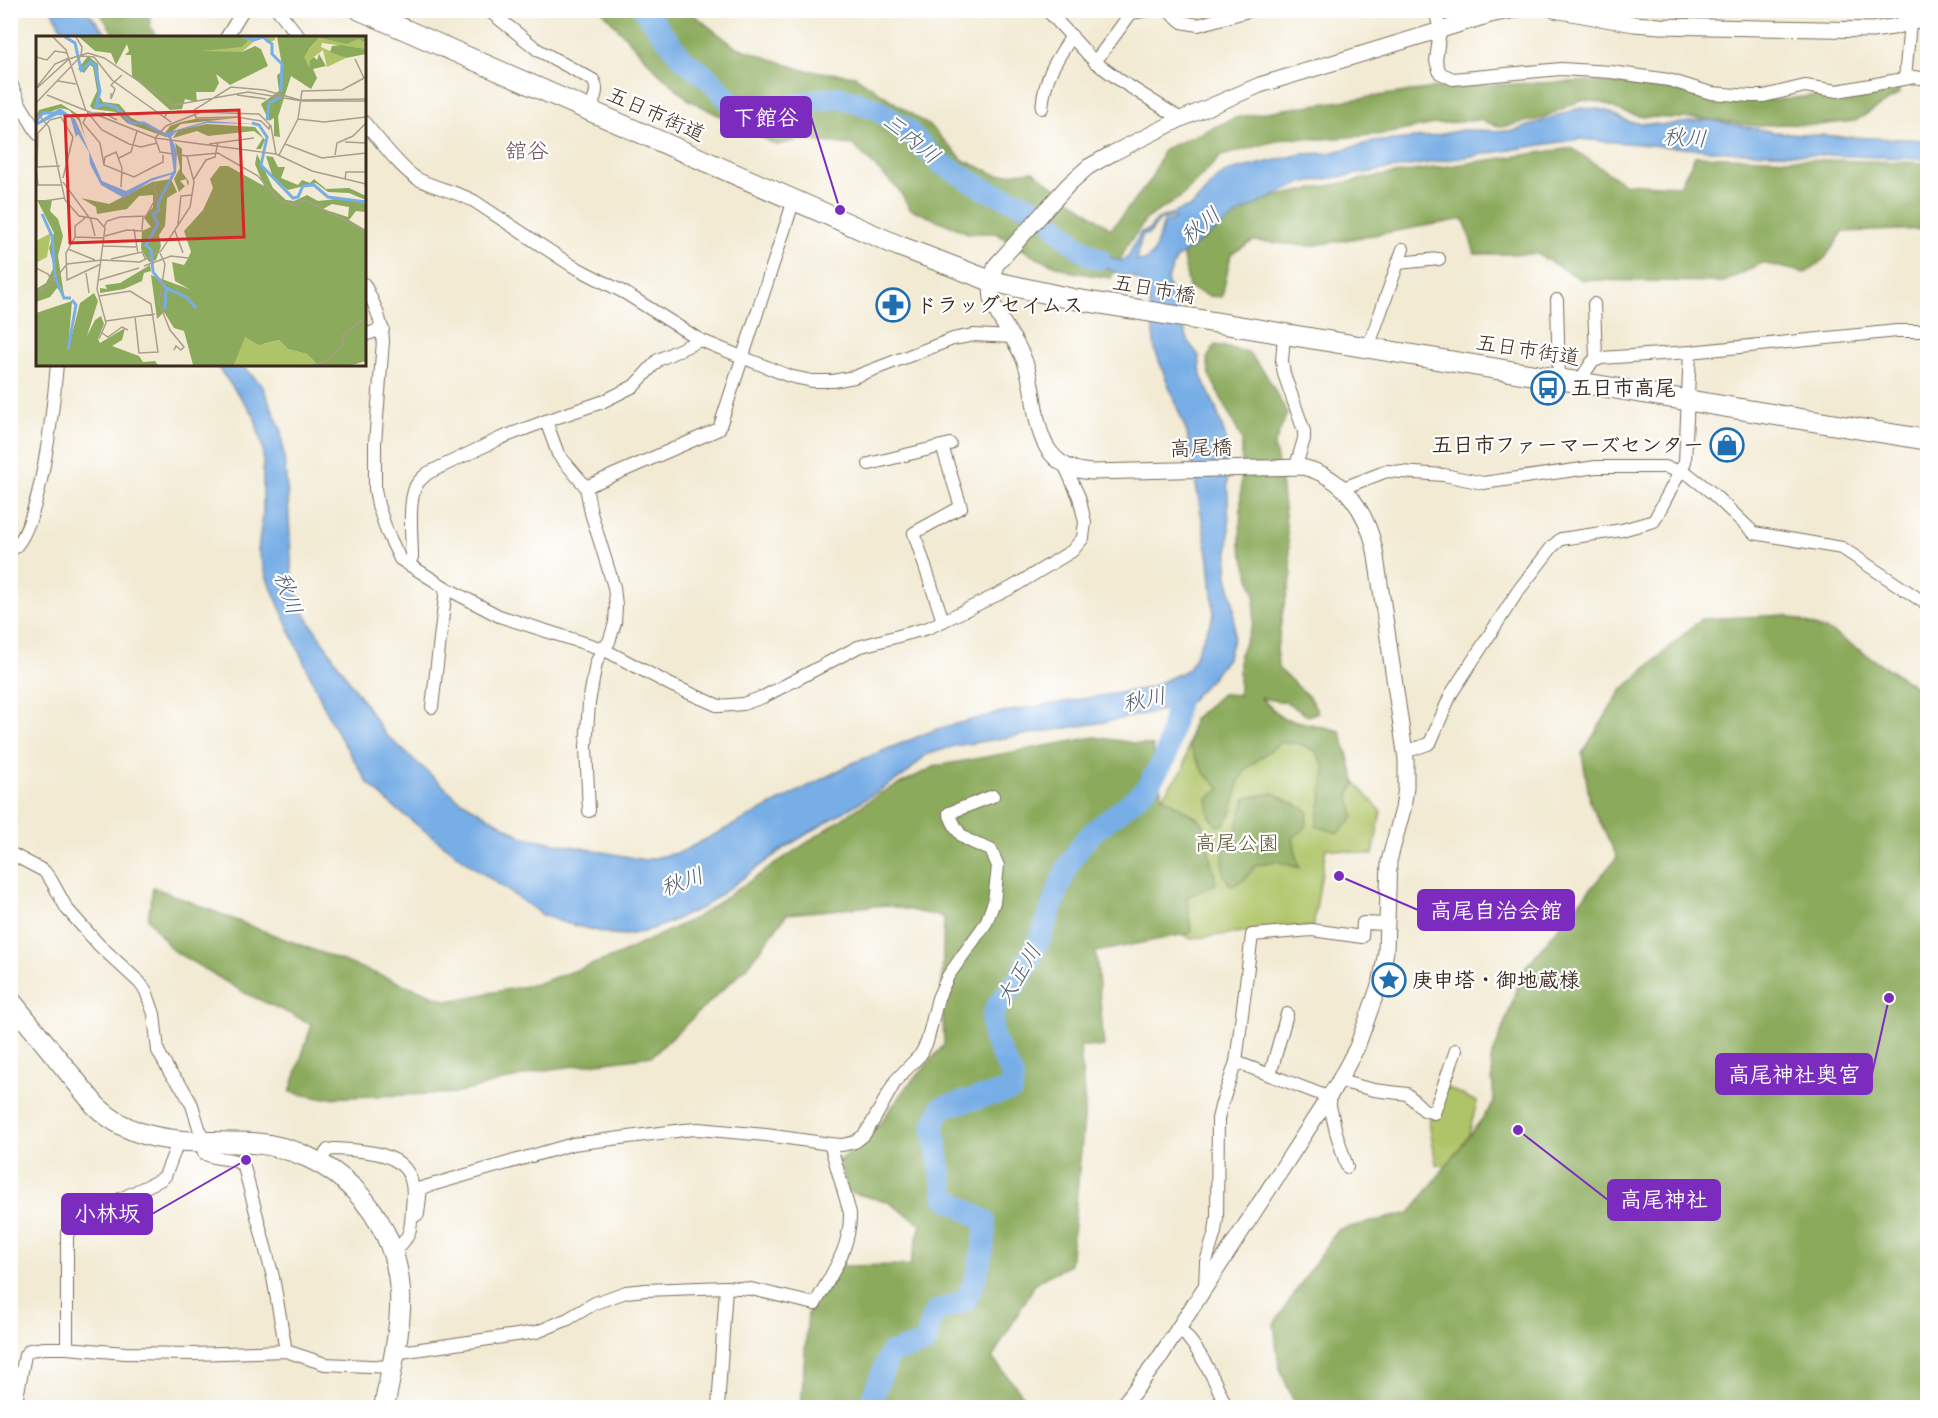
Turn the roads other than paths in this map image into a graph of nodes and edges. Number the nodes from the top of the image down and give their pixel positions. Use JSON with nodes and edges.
{"nodes":[{"id":1,"x":243,"y":10,"type":"edge"},
{"id":2,"x":278,"y":10,"type":"edge"},
{"id":3,"x":360,"y":10,"type":"edge"},
{"id":4,"x":488,"y":10,"type":"edge"},
{"id":5,"x":1047,"y":10,"type":"edge"},
{"id":6,"x":1149,"y":10,"type":"edge"},
{"id":7,"x":1168,"y":10,"type":"edge"},
{"id":8,"x":1252,"y":10,"type":"edge"},
{"id":9,"x":1435,"y":10,"type":"edge"},
{"id":10,"x":1516,"y":10,"type":"edge"},
{"id":11,"x":1554,"y":10,"type":"edge"},
{"id":12,"x":1928,"y":18,"type":"edge"},
{"id":13,"x":1910,"y":22,"type":"junction"},
{"id":14,"x":1440,"y":30,"type":"junction"},
{"id":15,"x":227,"y":36,"type":"edge"},
{"id":16,"x":298,"y":36,"type":"edge"},
{"id":17,"x":1071,"y":36,"type":"junction"},
{"id":18,"x":1095,"y":62,"type":"junction"},
{"id":19,"x":1905,"y":79,"type":"junction"},
{"id":20,"x":1928,"y":79,"type":"edge"},
{"id":21,"x":10,"y":81,"type":"edge"},
{"id":22,"x":1042,"y":108,"type":"dead end"},
{"id":23,"x":590,"y":111,"type":"junction"},
{"id":24,"x":1181,"y":119,"type":"junction"},
{"id":25,"x":366,"y":124,"type":"edge"},
{"id":26,"x":36,"y":131,"type":"edge"},
{"id":27,"x":794,"y":201,"type":"junction"},
{"id":28,"x":1403,"y":249,"type":"dead end"},
{"id":29,"x":1439,"y":259,"type":"dead end"},
{"id":30,"x":1398,"y":263,"type":"junction"},
{"id":31,"x":991,"y":281,"type":"junction"},
{"id":32,"x":366,"y":288,"type":"edge"},
{"id":33,"x":1073,"y":299,"type":"joint"},
{"id":34,"x":1557,"y":300,"type":"dead end"},
{"id":35,"x":1594,"y":304,"type":"dead end"},
{"id":36,"x":1228,"y":326,"type":"joint"},
{"id":37,"x":383,"y":329,"type":"junction"},
{"id":38,"x":1928,"y":332,"type":"edge"},
{"id":39,"x":366,"y":334,"type":"edge"},
{"id":40,"x":1284,"y":334,"type":"junction"},
{"id":41,"x":1012,"y":338,"type":"junction"},
{"id":42,"x":700,"y":340,"type":"junction"},
{"id":43,"x":1368,"y":348,"type":"junction"},
{"id":44,"x":1690,"y":352,"type":"junction"},
{"id":45,"x":742,"y":357,"type":"junction"},
{"id":46,"x":1596,"y":359,"type":"junction"},
{"id":47,"x":57,"y":366,"type":"edge"},
{"id":48,"x":1568,"y":381,"type":"junction"},
{"id":49,"x":1689,"y":401,"type":"junction"},
{"id":50,"x":546,"y":421,"type":"junction"},
{"id":51,"x":1928,"y":440,"type":"edge"},
{"id":52,"x":870,"y":464,"type":"dead end"},
{"id":53,"x":1064,"y":464,"type":"junction"},
{"id":54,"x":1296,"y":466,"type":"junction"},
{"id":55,"x":1680,"y":471,"type":"junction"},
{"id":56,"x":586,"y":488,"type":"junction"},
{"id":57,"x":1343,"y":488,"type":"junction"},
{"id":58,"x":10,"y":551,"type":"edge"},
{"id":59,"x":410,"y":565,"type":"junction"},
{"id":60,"x":446,"y":588,"type":"junction"},
{"id":61,"x":1928,"y":606,"type":"edge"},
{"id":62,"x":943,"y":621,"type":"junction"},
{"id":63,"x":603,"y":649,"type":"junction"},
{"id":64,"x":432,"y":707,"type":"dead end"},
{"id":65,"x":1405,"y":752,"type":"junction"},
{"id":66,"x":993,"y":796,"type":"dead end"},
{"id":67,"x":589,"y":811,"type":"dead end"},
{"id":68,"x":10,"y":853,"type":"edge"},
{"id":69,"x":1387,"y":924,"type":"junction"},
{"id":70,"x":10,"y":1000,"type":"edge"},
{"id":71,"x":1287,"y":1014,"type":"dead end"},
{"id":72,"x":1456,"y":1050,"type":"dead end"},
{"id":73,"x":1236,"y":1062,"type":"junction"},
{"id":74,"x":1270,"y":1075,"type":"junction"},
{"id":75,"x":1339,"y":1080,"type":"junction"},
{"id":76,"x":1329,"y":1097,"type":"junction"},
{"id":77,"x":179,"y":1140,"type":"junction"},
{"id":78,"x":201,"y":1141,"type":"junction"},
{"id":79,"x":830,"y":1144,"type":"junction"},
{"id":80,"x":319,"y":1162,"type":"junction"},
{"id":81,"x":1347,"y":1167,"type":"dead end"},
{"id":82,"x":412,"y":1218,"type":"junction"},
{"id":83,"x":393,"y":1252,"type":"junction"},
{"id":84,"x":726,"y":1287,"type":"junction"},
{"id":85,"x":1204,"y":1288,"type":"junction"},
{"id":86,"x":1179,"y":1328,"type":"junction"},
{"id":87,"x":67,"y":1348,"type":"junction"},
{"id":88,"x":286,"y":1351,"type":"junction"},
{"id":89,"x":392,"y":1360,"type":"junction"},
{"id":90,"x":15,"y":1407,"type":"edge"},
{"id":91,"x":384,"y":1407,"type":"edge"},
{"id":92,"x":718,"y":1407,"type":"edge"},
{"id":93,"x":1121,"y":1407,"type":"edge"},
{"id":94,"x":1227,"y":1407,"type":"edge"}],
"edges":[{"from":1,"to":15,"type":"street"},
{"from":2,"to":16,"type":"street"},
{"from":3,"to":23,"type":"main road","name":"五日市街道"},
{"from":4,"to":23,"type":"street"},
{"from":5,"to":17,"type":"street"},
{"from":6,"to":18,"type":"street"},
{"from":7,"to":8,"type":"street"},
{"from":9,"to":14,"type":"street"},
{"from":10,"to":14,"type":"street"},
{"from":11,"to":13,"type":"street"},
{"from":12,"to":13,"type":"street"},
{"from":13,"to":19,"type":"street"},
{"from":14,"to":19,"type":"street"},
{"from":14,"to":24,"type":"street"},
{"from":17,"to":18,"type":"street"},
{"from":17,"to":22,"type":"street"},
{"from":18,"to":24,"type":"street"},
{"from":19,"to":20,"type":"street"},
{"from":21,"to":26,"type":"street"},
{"from":23,"to":27,"type":"main road","name":"五日市街道"},
{"from":24,"to":31,"type":"street"},
{"from":25,"to":42,"type":"street"},
{"from":27,"to":31,"type":"main road","name":"五日市街道"},
{"from":27,"to":45,"type":"street"},
{"from":28,"to":30,"type":"street"},
{"from":29,"to":30,"type":"street"},
{"from":30,"to":43,"type":"street"},
{"from":31,"to":33,"type":"main road","name":"五日市街道"},
{"from":31,"to":41,"type":"street"},
{"from":32,"to":37,"type":"street"},
{"from":33,"to":36,"type":"main road","name":"五日市橋"},
{"from":34,"to":48,"type":"street"},
{"from":35,"to":46,"type":"street"},
{"from":36,"to":40,"type":"main road","name":"五日市街道"},
{"from":37,"to":39,"type":"street"},
{"from":37,"to":59,"type":"street"},
{"from":38,"to":44,"type":"street"},
{"from":40,"to":43,"type":"main road","name":"五日市街道"},
{"from":40,"to":54,"type":"street"},
{"from":41,"to":45,"type":"street"},
{"from":41,"to":53,"type":"street"},
{"from":42,"to":45,"type":"street"},
{"from":42,"to":50,"type":"street"},
{"from":43,"to":48,"type":"main road","name":"五日市街道"},
{"from":44,"to":46,"type":"street"},
{"from":44,"to":49,"type":"street"},
{"from":45,"to":56,"type":"street"},
{"from":46,"to":48,"type":"street"},
{"from":47,"to":58,"type":"street"},
{"from":48,"to":49,"type":"main road","name":"五日市街道"},
{"from":49,"to":51,"type":"main road","name":"五日市街道"},
{"from":49,"to":55,"type":"street"},
{"from":50,"to":56,"type":"street"},
{"from":50,"to":59,"type":"street"},
{"from":52,"to":62,"type":"street"},
{"from":53,"to":54,"type":"street","name":"高尾橋"},
{"from":53,"to":62,"type":"street"},
{"from":54,"to":57,"type":"street"},
{"from":55,"to":57,"type":"street"},
{"from":55,"to":61,"type":"street"},
{"from":55,"to":65,"type":"street"},
{"from":56,"to":63,"type":"street"},
{"from":57,"to":65,"type":"street"},
{"from":59,"to":60,"type":"street"},
{"from":60,"to":63,"type":"street"},
{"from":60,"to":64,"type":"street"},
{"from":62,"to":63,"type":"street"},
{"from":63,"to":67,"type":"street"},
{"from":65,"to":69,"type":"street"},
{"from":66,"to":79,"type":"street"},
{"from":68,"to":78,"type":"street"},
{"from":69,"to":73,"type":"street"},
{"from":69,"to":75,"type":"street"},
{"from":70,"to":77,"type":"main road"},
{"from":71,"to":74,"type":"street"},
{"from":72,"to":75,"type":"street"},
{"from":73,"to":74,"type":"street"},
{"from":73,"to":85,"type":"street"},
{"from":74,"to":76,"type":"street"},
{"from":75,"to":76,"type":"street"},
{"from":76,"to":81,"type":"street"},
{"from":76,"to":85,"type":"street"},
{"from":77,"to":78,"type":"main road"},
{"from":77,"to":87,"type":"street"},
{"from":78,"to":80,"type":"main road"},
{"from":78,"to":88,"type":"street"},
{"from":79,"to":82,"type":"street"},
{"from":79,"to":84,"type":"street"},
{"from":80,"to":82,"type":"street"},
{"from":80,"to":83,"type":"main road"},
{"from":82,"to":83,"type":"street"},
{"from":83,"to":89,"type":"main road"},
{"from":84,"to":89,"type":"street"},
{"from":84,"to":92,"type":"street"},
{"from":85,"to":86,"type":"street"},
{"from":86,"to":93,"type":"street"},
{"from":86,"to":94,"type":"street"},
{"from":87,"to":88,"type":"street"},
{"from":87,"to":90,"type":"street"},
{"from":88,"to":89,"type":"street"},
{"from":89,"to":91,"type":"main road"}]}
